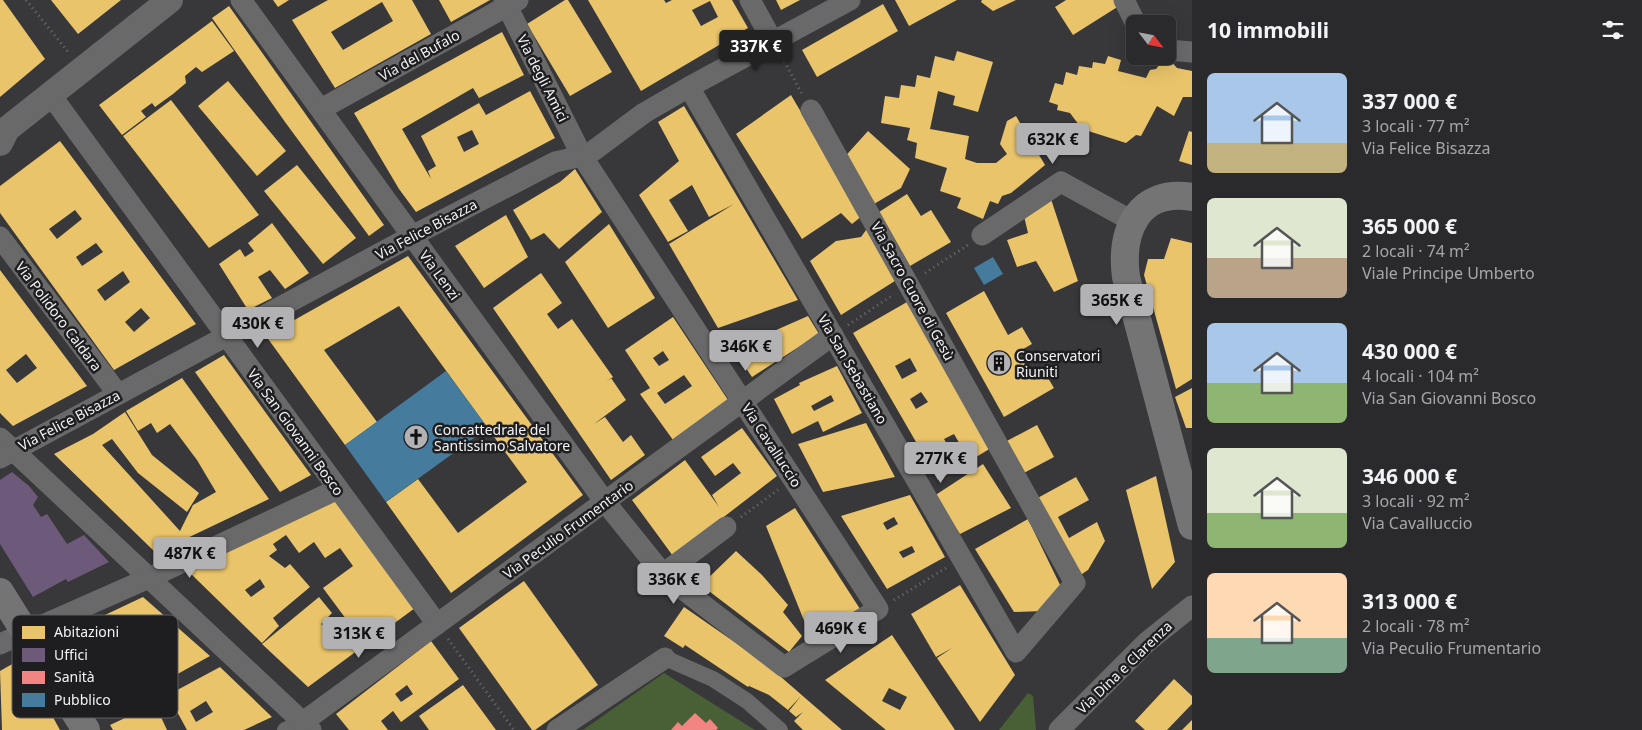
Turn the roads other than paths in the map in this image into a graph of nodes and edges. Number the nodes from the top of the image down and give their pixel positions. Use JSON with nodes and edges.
{"nodes":[{"id":1,"x":170,"y":0,"type":"edge"},
{"id":2,"x":241,"y":0,"type":"edge"},
{"id":3,"x":750,"y":0,"type":"edge"},
{"id":4,"x":850,"y":0,"type":"edge"},
{"id":5,"x":1124,"y":0,"type":"edge"},
{"id":6,"x":510,"y":2,"type":"edge"},
{"id":7,"x":1132,"y":15,"type":"edge"},
{"id":8,"x":773,"y":42,"type":"junction"},
{"id":9,"x":1176,"y":51,"type":"edge"},
{"id":10,"x":1192,"y":52,"type":"edge"},
{"id":11,"x":689,"y":87,"type":"junction"},
{"id":12,"x":50,"y":94,"type":"junction"},
{"id":13,"x":320,"y":109,"type":"junction"},
{"id":14,"x":811,"y":110,"type":"road end"},
{"id":15,"x":2,"y":135,"type":"edge"},
{"id":16,"x":582,"y":156,"type":"junction"},
{"id":17,"x":1192,"y":197,"type":"edge"},
{"id":18,"x":1132,"y":221,"type":"junction"},
{"id":19,"x":982,"y":235,"type":"dead end"},
{"id":20,"x":412,"y":236,"type":"junction"},
{"id":21,"x":0,"y":237,"type":"edge"},
{"id":22,"x":833,"y":335,"type":"junction"},
{"id":23,"x":226,"y":336,"type":"junction"},
{"id":24,"x":118,"y":394,"type":"junction"},
{"id":25,"x":743,"y":401,"type":"junction"},
{"id":26,"x":4,"y":449,"type":"edge"},
{"id":27,"x":338,"y":489,"type":"junction"},
{"id":28,"x":605,"y":502,"type":"junction"},
{"id":29,"x":1192,"y":526,"type":"edge"},
{"id":30,"x":726,"y":527,"type":"road end"},
{"id":31,"x":663,"y":574,"type":"junction"},
{"id":32,"x":149,"y":578,"type":"junction"},
{"id":33,"x":0,"y":592,"type":"edge"},
{"id":34,"x":1192,"y":606,"type":"edge"},
{"id":35,"x":14,"y":615,"type":"edge"},
{"id":36,"x":64,"y":615,"type":"edge"},
{"id":37,"x":437,"y":624,"type":"junction"},
{"id":38,"x":12,"y":638,"type":"edge"},
{"id":39,"x":0,"y":644,"type":"edge"},
{"id":40,"x":1016,"y":652,"type":"joint"},
{"id":41,"x":665,"y":658,"type":"joint"},
{"id":42,"x":784,"y":667,"type":"joint"},
{"id":43,"x":79,"y":718,"type":"edge"},
{"id":44,"x":300,"y":727,"type":"edge"},
{"id":45,"x":86,"y":730,"type":"edge"},
{"id":46,"x":557,"y":730,"type":"edge"},
{"id":47,"x":780,"y":730,"type":"edge"},
{"id":48,"x":1059,"y":730,"type":"edge"}],
"edges":[{"from":1,"to":12,"type":"street"},
{"from":2,"to":13,"type":"street","name":"Via Lenzi"},
{"from":3,"to":8,"type":"street"},
{"from":4,"to":8,"type":"street","name":"Via Felice Bisazza"},
{"from":5,"to":7,"type":"street"},
{"from":6,"to":13,"type":"street","name":"Via del Bufalo"},
{"from":6,"to":16,"type":"street","name":"Via degli Amici"},
{"from":8,"to":11,"type":"street","name":"Via Felice Bisazza"},
{"from":9,"to":10,"type":"street"},
{"from":11,"to":16,"type":"street","name":"Via Felice Bisazza"},
{"from":11,"to":22,"type":"street","name":"Via San Sebastiano"},
{"from":12,"to":15,"type":"street"},
{"from":12,"to":23,"type":"street","name":"Via San Giovanni Bosco"},
{"from":13,"to":20,"type":"street","name":"Via Lenzi"},
{"from":14,"to":40,"type":"street","name":"Via Sacro Cuore di Gesù"},
{"from":16,"to":20,"type":"street","name":"Via Felice Bisazza"},
{"from":16,"to":25,"type":"street","name":"Via Cavalluccio"},
{"from":17,"to":18,"type":"main road"},
{"from":18,"to":19,"type":"street"},
{"from":18,"to":29,"type":"main road"},
{"from":20,"to":23,"type":"street","name":"Via Felice Bisazza"},
{"from":20,"to":28,"type":"street","name":"Via Lenzi"},
{"from":21,"to":24,"type":"street","name":"Via Polidoro Caldara"},
{"from":22,"to":25,"type":"street","name":"Via Peculio Frumentario"},
{"from":22,"to":40,"type":"street","name":"Via San Sebastiano"},
{"from":23,"to":24,"type":"street","name":"Via Felice Bisazza"},
{"from":23,"to":27,"type":"street","name":"Via San Giovanni Bosco"},
{"from":24,"to":26,"type":"street","name":"Via Felice Bisazza"},
{"from":25,"to":28,"type":"street","name":"Via Peculio Frumentario"},
{"from":25,"to":42,"type":"street","name":"Via Cavalluccio"},
{"from":26,"to":32,"type":"street"},
{"from":27,"to":32,"type":"street"},
{"from":27,"to":37,"type":"street","name":"Via San Giovanni Bosco"},
{"from":28,"to":31,"type":"street","name":"Via Lenzi"},
{"from":28,"to":37,"type":"street","name":"Via Peculio Frumentario"},
{"from":30,"to":31,"type":"street"},
{"from":31,"to":42,"type":"street","name":"Via Lenzi"},
{"from":32,"to":36,"type":"street"},
{"from":32,"to":44,"type":"street"},
{"from":33,"to":35,"type":"main road"},
{"from":34,"to":48,"type":"street","name":"Via Dina e Clarenza"},
{"from":37,"to":44,"type":"street","name":"Via Peculio Frumentario"},
{"from":38,"to":39,"type":"street"},
{"from":41,"to":46,"type":"street"},
{"from":41,"to":47,"type":"street"},
{"from":43,"to":45,"type":"main road"}]}
